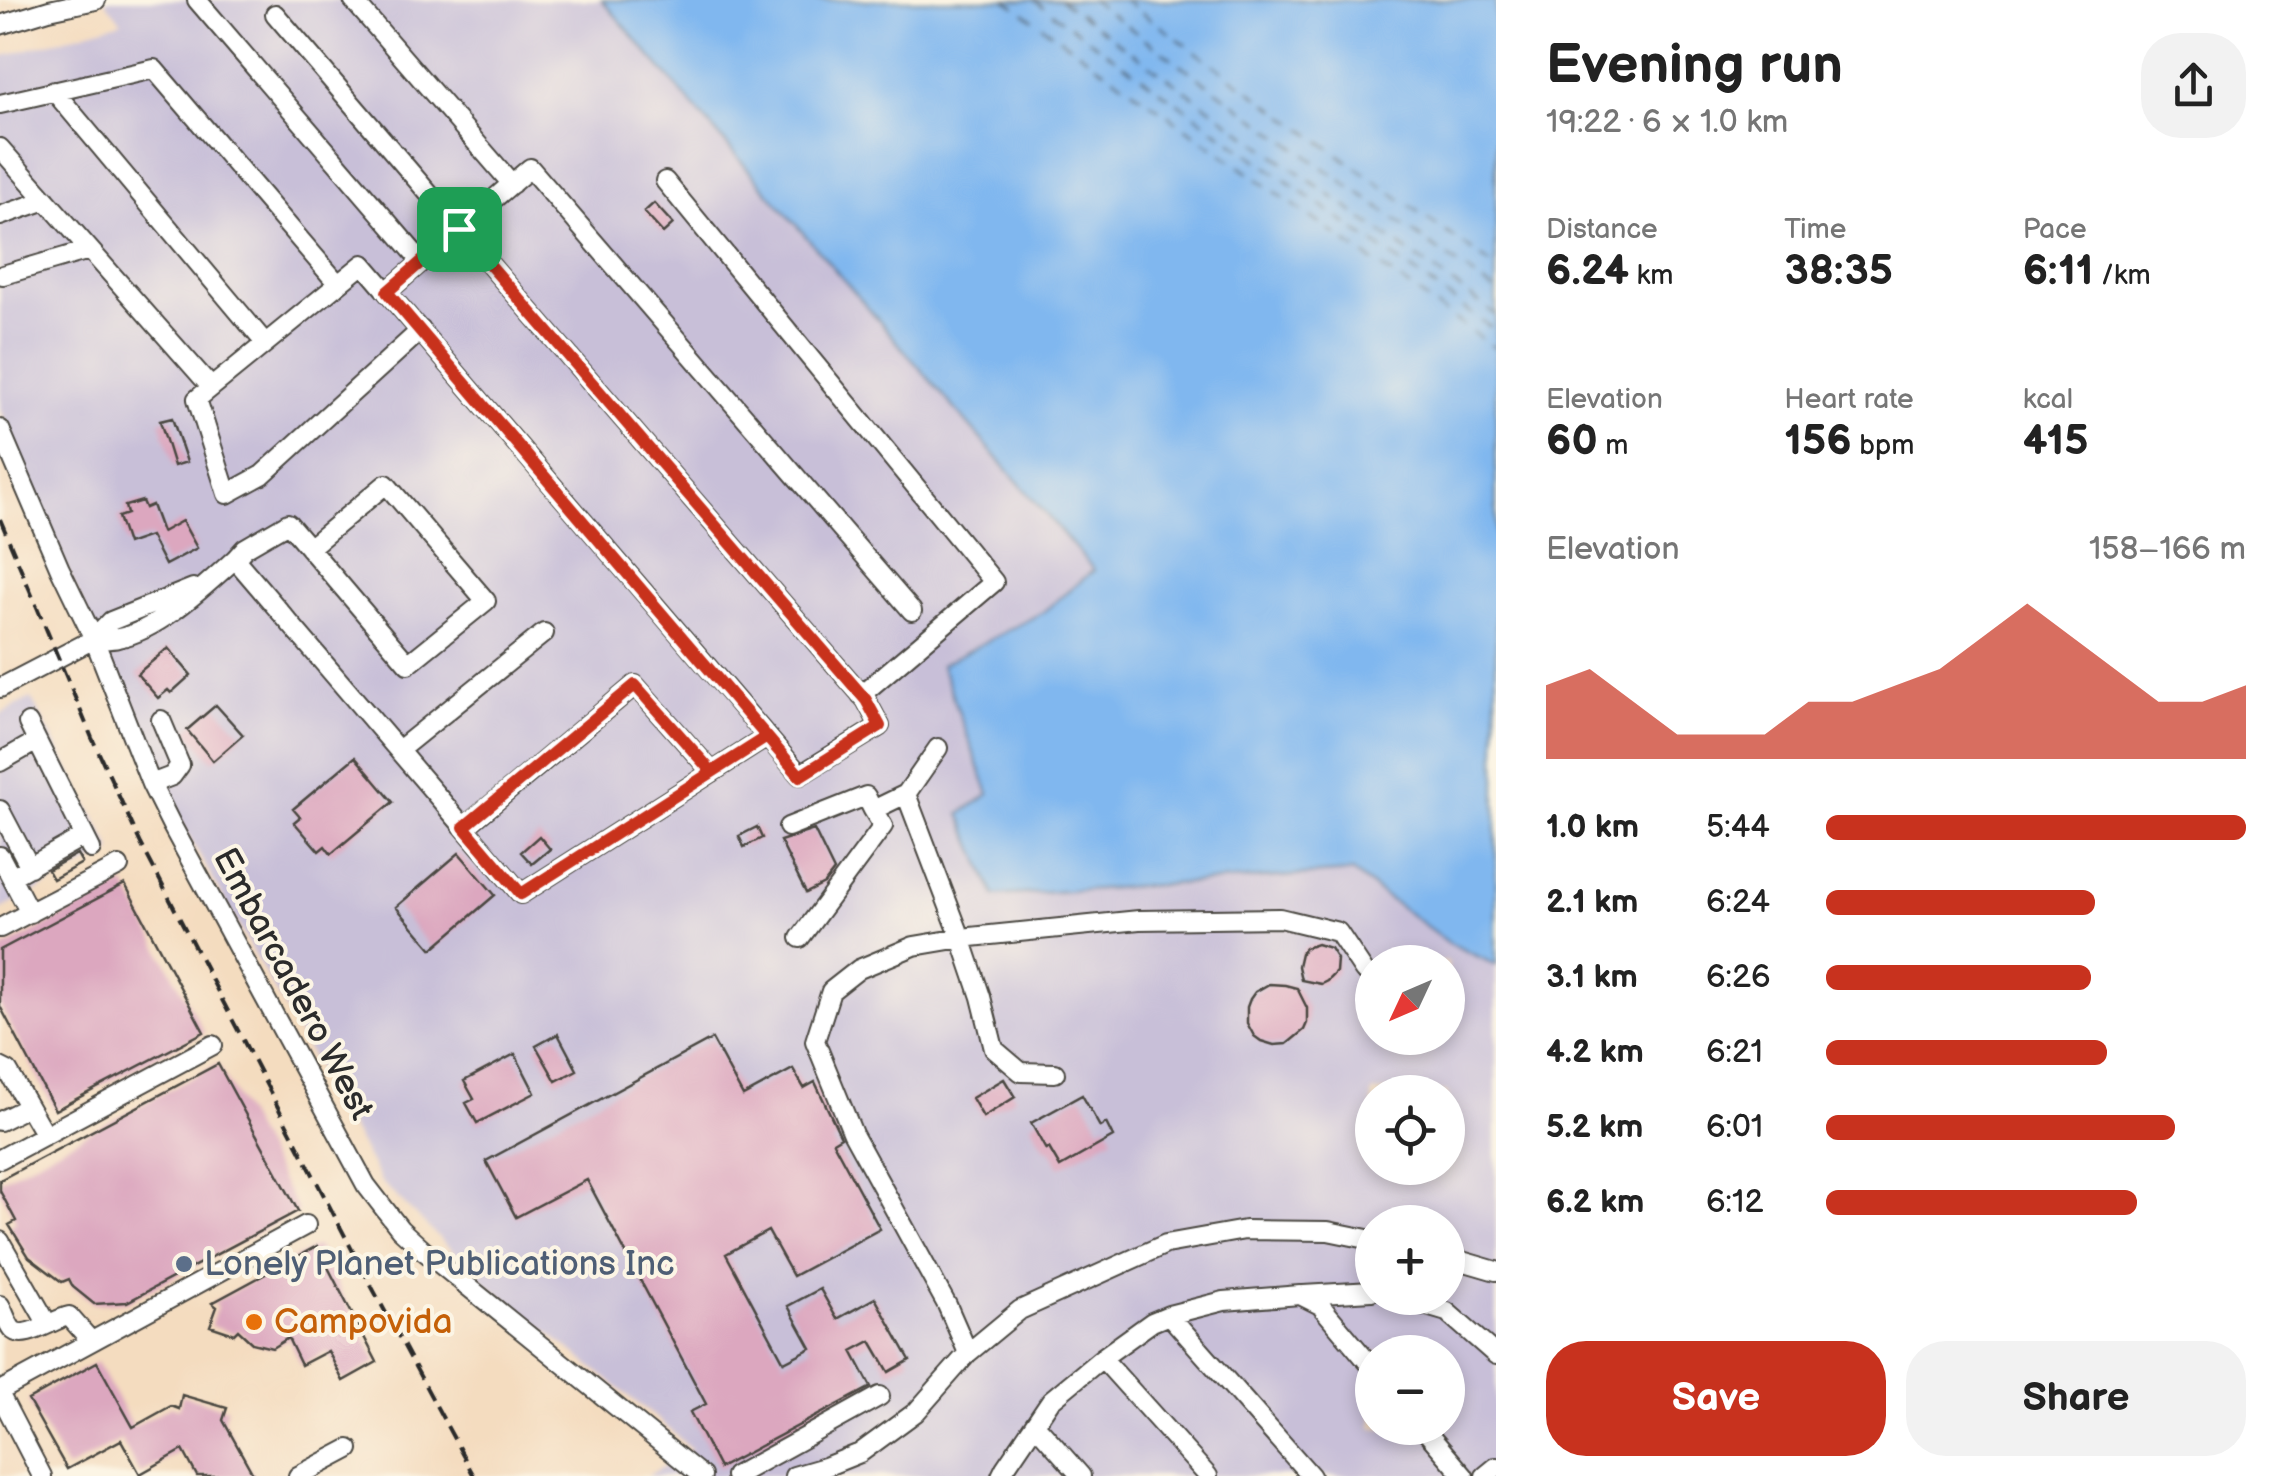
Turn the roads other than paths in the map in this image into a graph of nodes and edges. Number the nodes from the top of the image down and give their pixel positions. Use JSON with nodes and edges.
{"nodes":[{"id":1,"x":96,"y":0,"type":"edge"},
{"id":2,"x":198,"y":0,"type":"edge"},
{"id":3,"x":353,"y":0,"type":"edge"},
{"id":4,"x":276,"y":14,"type":"dead end"},
{"id":5,"x":0,"y":25,"type":"edge"},
{"id":6,"x":54,"y":91,"type":"junction"},
{"id":7,"x":0,"y":104,"type":"edge"},
{"id":8,"x":1,"y":150,"type":"edge"},
{"id":9,"x":666,"y":180,"type":"dead end"},
{"id":10,"x":512,"y":184,"type":"junction"},
{"id":11,"x":46,"y":200,"type":"junction"},
{"id":12,"x":0,"y":216,"type":"edge"},
{"id":13,"x":459,"y":229,"type":"junction"},
{"id":14,"x":90,"y":250,"type":"junction"},
{"id":15,"x":422,"y":262,"type":"junction"},
{"id":16,"x":3,"y":276,"type":"dead end"},
{"id":17,"x":338,"y":284,"type":"junction"},
{"id":18,"x":387,"y":292,"type":"junction"},
{"id":19,"x":421,"y":330,"type":"junction"},
{"id":20,"x":266,"y":343,"type":"junction"},
{"id":21,"x":211,"y":388,"type":"junction"},
{"id":22,"x":0,"y":429,"type":"edge"},
{"id":23,"x":309,"y":548,"type":"junction"},
{"id":24,"x":235,"y":559,"type":"junction"},
{"id":25,"x":912,"y":611,"type":"dead end"},
{"id":26,"x":544,"y":633,"type":"dead end"},
{"id":27,"x":94,"y":640,"type":"junction"},
{"id":28,"x":0,"y":688,"type":"edge"},
{"id":29,"x":861,"y":694,"type":"junction"},
{"id":30,"x":161,"y":720,"type":"dead end"},
{"id":31,"x":28,"y":723,"type":"dead end"},
{"id":32,"x":767,"y":737,"type":"junction"},
{"id":33,"x":37,"y":741,"type":"junction"},
{"id":34,"x":938,"y":748,"type":"dead end"},
{"id":35,"x":399,"y":750,"type":"junction"},
{"id":36,"x":4,"y":754,"type":"edge"},
{"id":37,"x":712,"y":772,"type":"junction"},
{"id":38,"x":151,"y":784,"type":"junction"},
{"id":39,"x":906,"y":794,"type":"junction"},
{"id":40,"x":0,"y":810,"type":"edge"},
{"id":41,"x":873,"y":810,"type":"junction"},
{"id":42,"x":464,"y":827,"type":"junction"},
{"id":43,"x":788,"y":827,"type":"dead end"},
{"id":44,"x":0,"y":856,"type":"edge"},
{"id":45,"x":119,"y":866,"type":"dead end"},
{"id":46,"x":30,"y":867,"type":"junction"},
{"id":47,"x":11,"y":876,"type":"junction"},
{"id":48,"x":30,"y":912,"type":"junction"},
{"id":49,"x":0,"y":928,"type":"edge"},
{"id":50,"x":800,"y":938,"type":"dead end"},
{"id":51,"x":961,"y":938,"type":"junction"},
{"id":52,"x":1355,"y":958,"type":"edge"},
{"id":53,"x":213,"y":1045,"type":"dead end"},
{"id":54,"x":0,"y":1067,"type":"edge"},
{"id":55,"x":1055,"y":1073,"type":"dead end"},
{"id":56,"x":28,"y":1107,"type":"junction"},
{"id":57,"x":0,"y":1122,"type":"edge"},
{"id":58,"x":45,"y":1134,"type":"junction"},
{"id":59,"x":0,"y":1159,"type":"edge"},
{"id":60,"x":306,"y":1225,"type":"dead end"},
{"id":61,"x":1355,"y":1237,"type":"edge"},
{"id":62,"x":0,"y":1240,"type":"edge"},
{"id":63,"x":1465,"y":1261,"type":"edge"},
{"id":64,"x":1496,"y":1271,"type":"edge"},
{"id":65,"x":1355,"y":1293,"type":"edge"},
{"id":66,"x":1300,"y":1295,"type":"junction"},
{"id":67,"x":0,"y":1305,"type":"edge"},
{"id":68,"x":1168,"y":1315,"type":"junction"},
{"id":69,"x":1449,"y":1315,"type":"edge"},
{"id":70,"x":47,"y":1323,"type":"junction"},
{"id":71,"x":92,"y":1341,"type":"junction"},
{"id":72,"x":1355,"y":1347,"type":"edge"},
{"id":73,"x":968,"y":1353,"type":"junction"},
{"id":74,"x":1496,"y":1355,"type":"edge"},
{"id":75,"x":1102,"y":1358,"type":"junction"},
{"id":76,"x":0,"y":1393,"type":"edge"},
{"id":77,"x":880,"y":1396,"type":"dead end"},
{"id":78,"x":1034,"y":1424,"type":"junction"},
{"id":79,"x":1438,"y":1445,"type":"edge"},
{"id":80,"x":349,"y":1449,"type":"dead end"},
{"id":81,"x":1496,"y":1467,"type":"edge"},
{"id":82,"x":42,"y":1476,"type":"edge"},
{"id":83,"x":298,"y":1476,"type":"edge"},
{"id":84,"x":702,"y":1476,"type":"edge"},
{"id":85,"x":734,"y":1476,"type":"edge"},
{"id":86,"x":794,"y":1476,"type":"edge"},
{"id":87,"x":1002,"y":1476,"type":"edge"},
{"id":88,"x":1081,"y":1476,"type":"edge"},
{"id":89,"x":1208,"y":1476,"type":"edge"},
{"id":90,"x":1311,"y":1476,"type":"edge"},
{"id":91,"x":1464,"y":1476,"type":"edge"},
{"id":92,"x":1485,"y":1476,"type":"edge"}],
"edges":[{"from":1,"to":5,"type":"street"},
{"from":2,"to":15,"type":"street"},
{"from":3,"to":10,"type":"street"},
{"from":4,"to":13,"type":"street"},
{"from":6,"to":7,"type":"street"},
{"from":6,"to":17,"type":"street"},
{"from":6,"to":20,"type":"street"},
{"from":8,"to":11,"type":"street"},
{"from":9,"to":29,"type":"street"},
{"from":10,"to":13,"type":"street"},
{"from":10,"to":25,"type":"street"},
{"from":11,"to":12,"type":"street"},
{"from":11,"to":14,"type":"street"},
{"from":13,"to":15,"type":"street"},
{"from":13,"to":29,"type":"street"},
{"from":14,"to":16,"type":"street"},
{"from":14,"to":21,"type":"street"},
{"from":15,"to":18,"type":"street"},
{"from":17,"to":18,"type":"street"},
{"from":17,"to":20,"type":"street"},
{"from":18,"to":19,"type":"street"},
{"from":19,"to":21,"type":"street"},
{"from":19,"to":32,"type":"street"},
{"from":20,"to":21,"type":"street"},
{"from":22,"to":27,"type":"street","name":"Embarcadero West"},
{"from":23,"to":23,"type":"street"},
{"from":23,"to":24,"type":"street"},
{"from":24,"to":27,"type":"street"},
{"from":24,"to":35,"type":"street"},
{"from":26,"to":35,"type":"street"},
{"from":27,"to":28,"type":"street"},
{"from":27,"to":38,"type":"street","name":"Embarcadero West"},
{"from":29,"to":32,"type":"street"},
{"from":30,"to":38,"type":"street"},
{"from":31,"to":33,"type":"street"},
{"from":32,"to":37,"type":"street"},
{"from":33,"to":36,"type":"street"},
{"from":33,"to":46,"type":"street"},
{"from":34,"to":39,"type":"street"},
{"from":35,"to":42,"type":"street"},
{"from":37,"to":42,"type":"street"},
{"from":37,"to":42,"type":"street"},
{"from":38,"to":84,"type":"street","name":"Embarcadero West"},
{"from":39,"to":41,"type":"street"},
{"from":39,"to":51,"type":"street"},
{"from":40,"to":46,"type":"street"},
{"from":41,"to":43,"type":"street"},
{"from":41,"to":50,"type":"street"},
{"from":44,"to":47,"type":"street"},
{"from":45,"to":48,"type":"street"},
{"from":46,"to":47,"type":"street"},
{"from":47,"to":48,"type":"street"},
{"from":48,"to":49,"type":"street"},
{"from":51,"to":52,"type":"street"},
{"from":51,"to":55,"type":"street"},
{"from":51,"to":73,"type":"street"},
{"from":53,"to":58,"type":"street"},
{"from":54,"to":56,"type":"street"},
{"from":56,"to":57,"type":"street"},
{"from":56,"to":58,"type":"street"},
{"from":58,"to":59,"type":"street"},
{"from":60,"to":71,"type":"street"},
{"from":61,"to":73,"type":"street"},
{"from":62,"to":70,"type":"street"},
{"from":63,"to":64,"type":"street"},
{"from":65,"to":66,"type":"street"},
{"from":66,"to":68,"type":"street"},
{"from":66,"to":72,"type":"street"},
{"from":67,"to":70,"type":"street"},
{"from":68,"to":75,"type":"street"},
{"from":68,"to":90,"type":"street"},
{"from":69,"to":74,"type":"street"},
{"from":70,"to":71,"type":"street"},
{"from":71,"to":76,"type":"street"},
{"from":73,"to":86,"type":"street"},
{"from":75,"to":78,"type":"street"},
{"from":75,"to":89,"type":"street"},
{"from":76,"to":82,"type":"street"},
{"from":77,"to":85,"type":"street"},
{"from":78,"to":87,"type":"street"},
{"from":78,"to":88,"type":"street"},
{"from":79,"to":91,"type":"street"},
{"from":80,"to":83,"type":"street"},
{"from":81,"to":92,"type":"street"}]}
